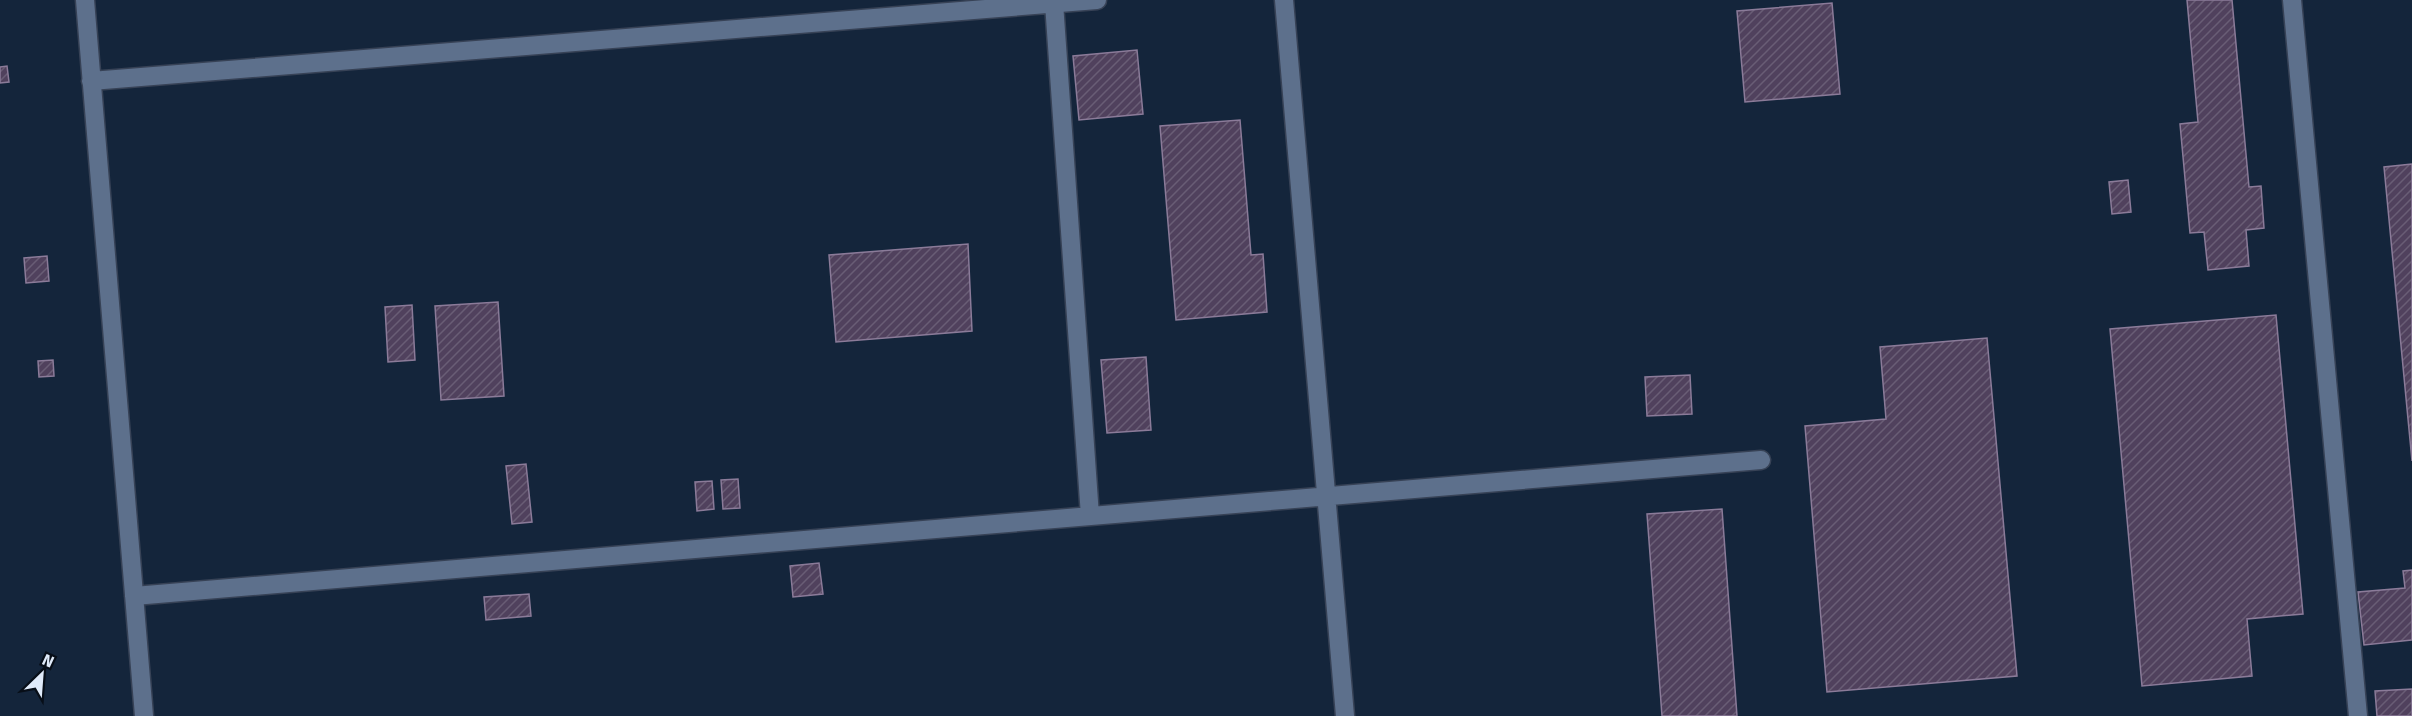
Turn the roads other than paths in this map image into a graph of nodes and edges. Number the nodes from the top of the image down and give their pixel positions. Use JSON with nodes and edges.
{"nodes":[{"id":1,"x":85,"y":0,"type":"edge"},
{"id":2,"x":1097,"y":0,"type":"edge"},
{"id":3,"x":1284,"y":0,"type":"edge"},
{"id":4,"x":2292,"y":0,"type":"edge"},
{"id":5,"x":1054,"y":3,"type":"junction"},
{"id":6,"x":91,"y":81,"type":"junction"},
{"id":7,"x":1761,"y":460,"type":"dead end"},
{"id":8,"x":1328,"y":496,"type":"junction"},
{"id":9,"x":1090,"y":516,"type":"junction"},
{"id":10,"x":134,"y":596,"type":"junction"},
{"id":11,"x":144,"y":716,"type":"edge"},
{"id":12,"x":1345,"y":716,"type":"edge"},
{"id":13,"x":2358,"y":716,"type":"edge"}],
"edges":[{"from":1,"to":6,"type":"lane"},
{"from":2,"to":5,"type":"lane"},
{"from":3,"to":8,"type":"lane"},
{"from":4,"to":13,"type":"lane"},
{"from":5,"to":6,"type":"lane"},
{"from":5,"to":9,"type":"lane"},
{"from":6,"to":10,"type":"lane"},
{"from":7,"to":8,"type":"lane"},
{"from":8,"to":9,"type":"lane"},
{"from":8,"to":12,"type":"lane"},
{"from":9,"to":10,"type":"lane"},
{"from":10,"to":11,"type":"lane"}]}
